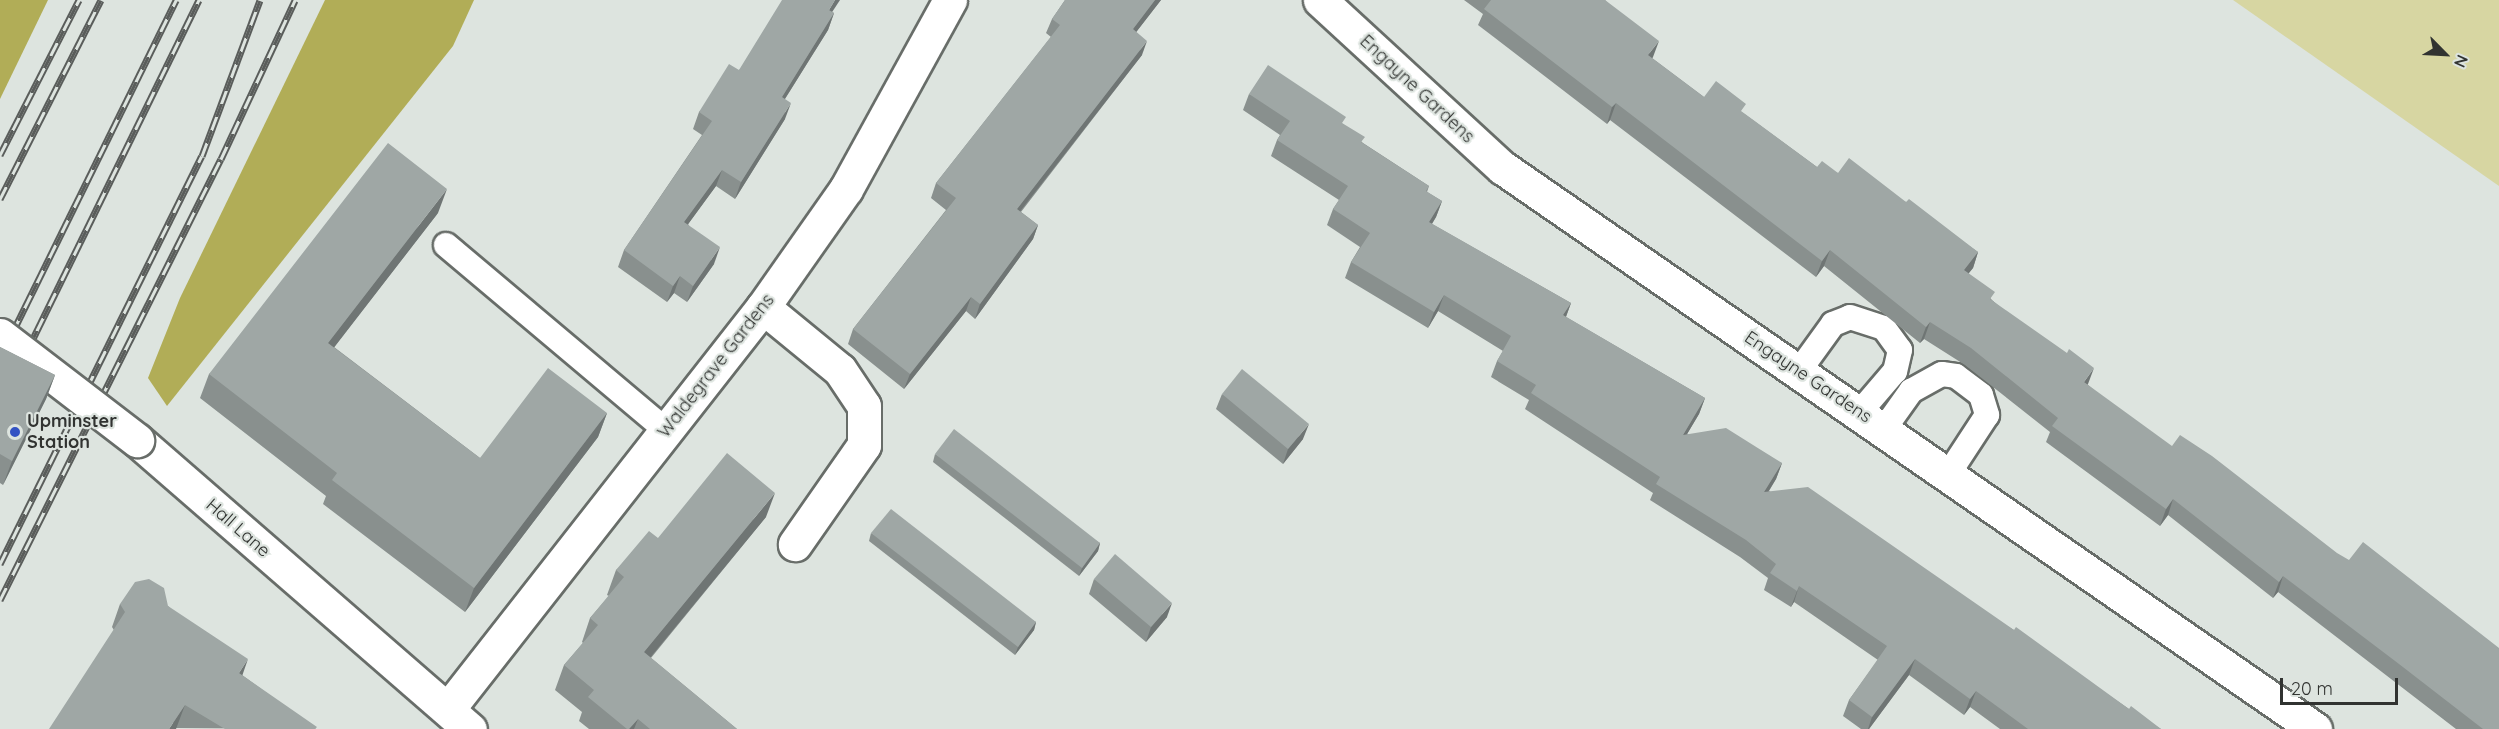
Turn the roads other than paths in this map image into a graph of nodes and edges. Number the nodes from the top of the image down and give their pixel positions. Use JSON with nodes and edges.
{"nodes":[{"id":1,"x":950,"y":0,"type":"edge"},
{"id":2,"x":1320,"y":0,"type":"edge"},
{"id":3,"x":446,"y":245,"type":"dead end"},
{"id":4,"x":763,"y":307,"type":"junction"},
{"id":5,"x":0,"y":335,"type":"edge"},
{"id":6,"x":1799,"y":371,"type":"junction"},
{"id":7,"x":1872,"y":421,"type":"junction"},
{"id":8,"x":666,"y":430,"type":"junction"},
{"id":9,"x":1949,"y":473,"type":"junction"},
{"id":10,"x":795,"y":544,"type":"dead end"},
{"id":11,"x":459,"y":719,"type":"edge"},
{"id":12,"x":2315,"y":729,"type":"edge"}],
"edges":[{"from":1,"to":4,"type":"street","name":"Waldegrave Gardens"},
{"from":2,"to":6,"type":"street","name":"Engayne Gardens"},
{"from":3,"to":8,"type":"lane"},
{"from":4,"to":8,"type":"street","name":"Waldegrave Gardens"},
{"from":4,"to":10,"type":"street"},
{"from":5,"to":11,"type":"street","name":"Hall Lane","bridge":true},
{"from":6,"to":7,"type":"street","name":"Engayne Gardens"},
{"from":6,"to":7,"type":"lane"},
{"from":7,"to":9,"type":"street","name":"Engayne Gardens"},
{"from":7,"to":9,"type":"lane"},
{"from":8,"to":11,"type":"street","name":"Waldegrave Gardens"},
{"from":9,"to":12,"type":"street","name":"Engayne Gardens"}]}
